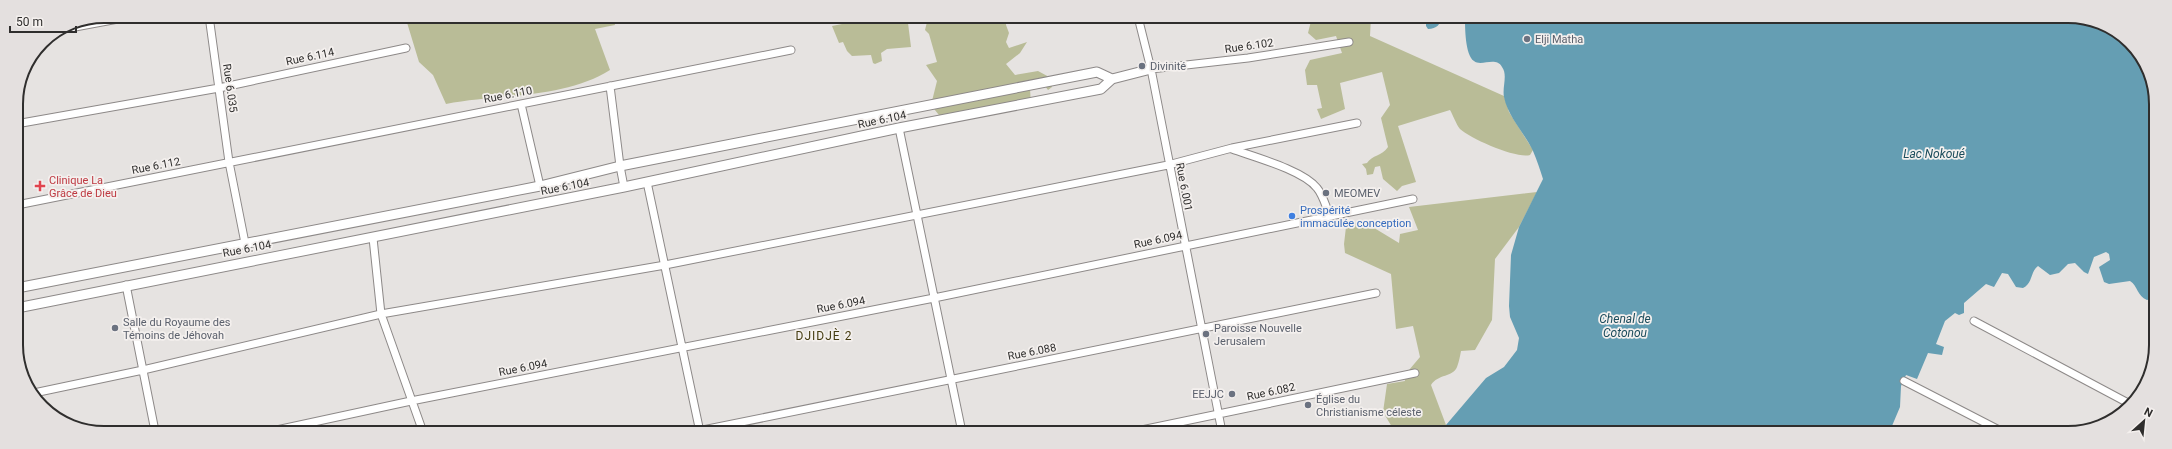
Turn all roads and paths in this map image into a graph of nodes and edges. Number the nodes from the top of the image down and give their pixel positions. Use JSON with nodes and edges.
{"nodes":[{"id":1,"x":209,"y":23,"type":"edge"},
{"id":2,"x":1140,"y":23,"type":"edge"},
{"id":3,"x":1349,"y":42,"type":"dead end"},
{"id":4,"x":406,"y":48,"type":"dead end"},
{"id":5,"x":791,"y":50,"type":"dead end"},
{"id":6,"x":1151,"y":69,"type":"junction"},
{"id":7,"x":1112,"y":79,"type":"junction"},
{"id":8,"x":610,"y":86,"type":"junction"},
{"id":9,"x":219,"y":88,"type":"junction"},
{"id":10,"x":521,"y":104,"type":"junction"},
{"id":11,"x":23,"y":123,"type":"edge"},
{"id":12,"x":1357,"y":123,"type":"dead end"},
{"id":13,"x":899,"y":128,"type":"junction"},
{"id":14,"x":1232,"y":148,"type":"junction"},
{"id":15,"x":229,"y":162,"type":"junction"},
{"id":16,"x":1168,"y":165,"type":"junction"},
{"id":17,"x":620,"y":166,"type":"junction"},
{"id":18,"x":647,"y":182,"type":"junction"},
{"id":19,"x":540,"y":186,"type":"junction"},
{"id":20,"x":624,"y":187,"type":"junction"},
{"id":21,"x":1413,"y":199,"type":"dead end"},
{"id":22,"x":23,"y":204,"type":"edge"},
{"id":23,"x":917,"y":214,"type":"junction"},
{"id":24,"x":1330,"y":216,"type":"junction"},
{"id":25,"x":373,"y":238,"type":"junction"},
{"id":26,"x":245,"y":243,"type":"junction"},
{"id":27,"x":1184,"y":245,"type":"junction"},
{"id":28,"x":665,"y":265,"type":"junction"},
{"id":29,"x":126,"y":285,"type":"junction"},
{"id":30,"x":23,"y":287,"type":"edge"},
{"id":31,"x":1376,"y":293,"type":"dead end"},
{"id":32,"x":934,"y":298,"type":"junction"},
{"id":33,"x":23,"y":307,"type":"edge"},
{"id":34,"x":381,"y":314,"type":"junction"},
{"id":35,"x":1974,"y":321,"type":"dead end"},
{"id":36,"x":1201,"y":329,"type":"junction"},
{"id":37,"x":682,"y":347,"type":"junction"},
{"id":38,"x":143,"y":370,"type":"junction"},
{"id":39,"x":1414,"y":373,"type":"dead end"},
{"id":40,"x":951,"y":380,"type":"junction"},
{"id":41,"x":1904,"y":381,"type":"dead end"},
{"id":42,"x":38,"y":392,"type":"edge"},
{"id":43,"x":411,"y":401,"type":"junction"},
{"id":44,"x":2124,"y":401,"type":"edge"},
{"id":45,"x":1218,"y":414,"type":"junction"},
{"id":46,"x":154,"y":426,"type":"edge"},
{"id":47,"x":299,"y":426,"type":"edge"},
{"id":48,"x":421,"y":426,"type":"edge"},
{"id":49,"x":697,"y":426,"type":"edge"},
{"id":50,"x":723,"y":426,"type":"edge"},
{"id":51,"x":961,"y":426,"type":"edge"},
{"id":52,"x":1161,"y":426,"type":"edge"},
{"id":53,"x":1221,"y":426,"type":"edge"},
{"id":54,"x":1991,"y":426,"type":"edge"}],
"edges":[{"from":1,"to":9,"type":"street","name":"Rue 6.035"},
{"from":2,"to":6,"type":"street","name":"Rue 6.001"},
{"from":3,"to":6,"type":"street","name":"Rue 6.102"},
{"from":4,"to":9,"type":"street","name":"Rue 6.114"},
{"from":5,"to":8,"type":"street","name":"Rue 6.110"},
{"from":6,"to":7,"type":"street","name":"Rue 6.104"},
{"from":6,"to":16,"type":"street","name":"Rue 6.001"},
{"from":7,"to":13,"type":"street","name":"Rue 6.104"},
{"from":7,"to":17,"type":"street","name":"Rue 6.104"},
{"from":8,"to":10,"type":"street","name":"Rue 6.110"},
{"from":8,"to":17,"type":"street"},
{"from":9,"to":11,"type":"street","name":"Rue 6.114"},
{"from":9,"to":15,"type":"street","name":"Rue 6.035"},
{"from":10,"to":15,"type":"street","name":"Rue 6.110"},
{"from":10,"to":19,"type":"street"},
{"from":12,"to":14,"type":"street"},
{"from":13,"to":18,"type":"street","name":"Rue 6.104"},
{"from":13,"to":23,"type":"street"},
{"from":14,"to":16,"type":"street"},
{"from":14,"to":24,"type":"street"},
{"from":15,"to":22,"type":"street","name":"Rue 6.112"},
{"from":15,"to":26,"type":"street","name":"Rue 6.035"},
{"from":16,"to":23,"type":"street"},
{"from":16,"to":27,"type":"street","name":"Rue 6.001"},
{"from":17,"to":19,"type":"street","name":"Rue 6.104"},
{"from":17,"to":20,"type":"street"},
{"from":18,"to":20,"type":"street","name":"Rue 6.104"},
{"from":18,"to":28,"type":"street"},
{"from":19,"to":26,"type":"street","name":"Rue 6.104"},
{"from":20,"to":25,"type":"street","name":"Rue 6.104"},
{"from":21,"to":24,"type":"street","name":"Rue 6.094"},
{"from":23,"to":28,"type":"street"},
{"from":23,"to":32,"type":"street"},
{"from":24,"to":27,"type":"street","name":"Rue 6.094"},
{"from":25,"to":29,"type":"street","name":"Rue 6.104"},
{"from":25,"to":34,"type":"street"},
{"from":26,"to":30,"type":"street","name":"Rue 6.104"},
{"from":27,"to":32,"type":"street","name":"Rue 6.094"},
{"from":27,"to":36,"type":"street","name":"Rue 6.001"},
{"from":28,"to":34,"type":"street"},
{"from":28,"to":37,"type":"street"},
{"from":29,"to":33,"type":"street","name":"Rue 6.104"},
{"from":29,"to":38,"type":"street"},
{"from":31,"to":36,"type":"street","name":"Rue 6.088"},
{"from":32,"to":37,"type":"street","name":"Rue 6.094"},
{"from":32,"to":40,"type":"street"},
{"from":34,"to":38,"type":"street"},
{"from":34,"to":43,"type":"street"},
{"from":35,"to":44,"type":"street"},
{"from":36,"to":40,"type":"street","name":"Rue 6.088"},
{"from":36,"to":45,"type":"street","name":"Rue 6.001"},
{"from":37,"to":43,"type":"street","name":"Rue 6.094"},
{"from":37,"to":49,"type":"street"},
{"from":38,"to":42,"type":"street"},
{"from":38,"to":46,"type":"street"},
{"from":39,"to":45,"type":"street","name":"Rue 6.082"},
{"from":40,"to":50,"type":"street","name":"Rue 6.088"},
{"from":40,"to":51,"type":"street"},
{"from":41,"to":54,"type":"street"},
{"from":43,"to":47,"type":"street","name":"Rue 6.094"},
{"from":43,"to":48,"type":"street"},
{"from":45,"to":52,"type":"street","name":"Rue 6.082"},
{"from":45,"to":53,"type":"street","name":"Rue 6.001"}]}
